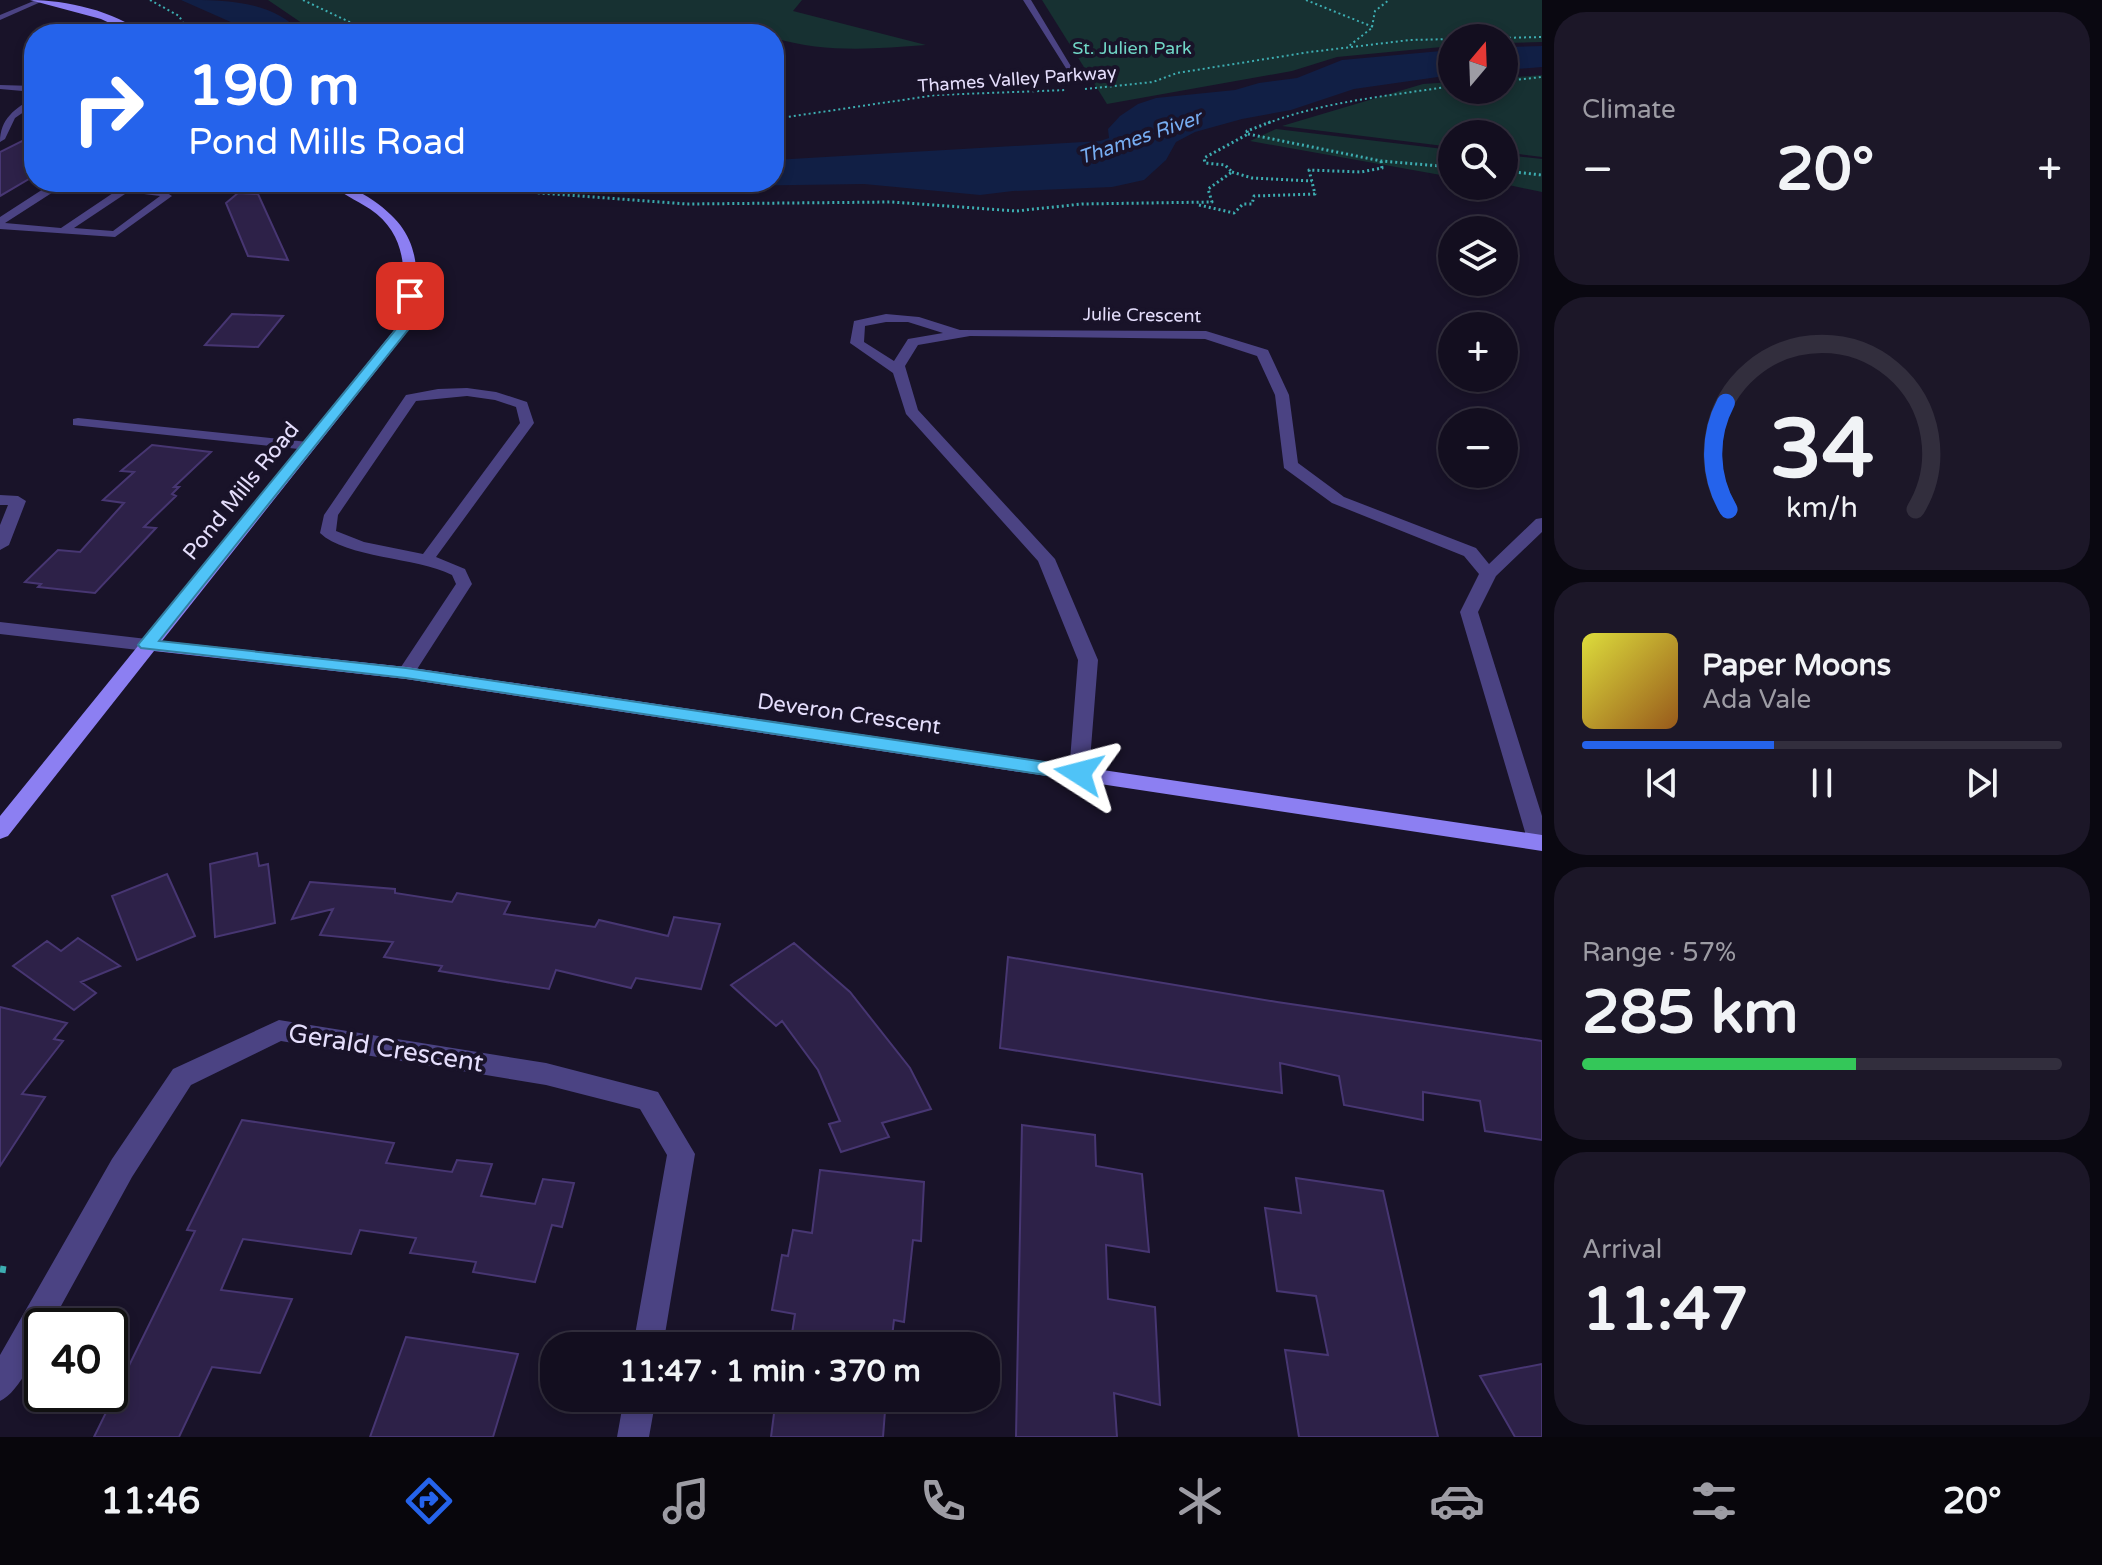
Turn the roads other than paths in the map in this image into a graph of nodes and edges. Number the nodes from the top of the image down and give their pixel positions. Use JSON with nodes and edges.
{"nodes":[{"id":1,"x":1027,"y":0,"type":"edge"},
{"id":2,"x":37,"y":1,"type":"edge"},
{"id":3,"x":0,"y":18,"type":"edge"},
{"id":4,"x":118,"y":24,"type":"edge"},
{"id":5,"x":1072,"y":71,"type":"dead end"},
{"id":6,"x":24,"y":85,"type":"edge"},
{"id":7,"x":0,"y":87,"type":"edge"},
{"id":8,"x":21,"y":88,"type":"junction"},
{"id":9,"x":24,"y":88,"type":"edge"},
{"id":10,"x":24,"y":108,"type":"edge"},
{"id":11,"x":0,"y":139,"type":"edge"},
{"id":12,"x":47,"y":192,"type":"edge"},
{"id":13,"x":122,"y":192,"type":"edge"},
{"id":14,"x":161,"y":192,"type":"edge"},
{"id":15,"x":351,"y":192,"type":"edge"},
{"id":16,"x":0,"y":224,"type":"edge"},
{"id":17,"x":63,"y":231,"type":"junction"},
{"id":18,"x":960,"y":334,"type":"junction"},
{"id":19,"x":899,"y":371,"type":"junction"},
{"id":20,"x":78,"y":422,"type":"dead end"},
{"id":21,"x":308,"y":446,"type":"junction"},
{"id":22,"x":0,"y":500,"type":"edge"},
{"id":23,"x":1542,"y":523,"type":"edge"},
{"id":24,"x":0,"y":545,"type":"edge"},
{"id":25,"x":428,"y":558,"type":"junction"},
{"id":26,"x":1488,"y":574,"type":"junction"},
{"id":27,"x":0,"y":628,"type":"edge"},
{"id":28,"x":147,"y":645,"type":"junction"},
{"id":29,"x":406,"y":673,"type":"junction"},
{"id":30,"x":1079,"y":773,"type":"junction"},
{"id":31,"x":0,"y":831,"type":"edge"},
{"id":32,"x":1540,"y":842,"type":"edge"},
{"id":33,"x":650,"y":1332,"type":"edge"},
{"id":34,"x":0,"y":1385,"type":"edge"},
{"id":35,"x":637,"y":1412,"type":"edge"},
{"id":36,"x":633,"y":1437,"type":"edge"}],
"edges":[{"from":1,"to":5,"type":"street"},
{"from":2,"to":3,"type":"lane"},
{"from":2,"to":4,"type":"main road"},
{"from":6,"to":8,"type":"lane"},
{"from":7,"to":8,"type":"lane"},
{"from":8,"to":9,"type":"lane"},
{"from":10,"to":11,"type":"lane"},
{"from":12,"to":16,"type":"lane"},
{"from":13,"to":17,"type":"lane"},
{"from":14,"to":17,"type":"lane"},
{"from":15,"to":21,"type":"main road","name":"Pond Mills Road"},
{"from":16,"to":17,"type":"lane"},
{"from":18,"to":19,"type":"street","name":"Julie Crescent"},
{"from":18,"to":19,"type":"street","name":"Julie Crescent"},
{"from":18,"to":26,"type":"street","name":"Julie Crescent"},
{"from":19,"to":30,"type":"street"},
{"from":20,"to":21,"type":"lane"},
{"from":21,"to":28,"type":"main road","name":"Pond Mills Road"},
{"from":22,"to":24,"type":"street"},
{"from":23,"to":26,"type":"street"},
{"from":25,"to":25,"type":"lane"},
{"from":25,"to":29,"type":"lane"},
{"from":26,"to":32,"type":"street"},
{"from":27,"to":28,"type":"street"},
{"from":28,"to":29,"type":"main road","name":"Deveron Crescent"},
{"from":28,"to":31,"type":"main road","name":"Pond Mills Road"},
{"from":29,"to":30,"type":"main road","name":"Deveron Crescent"},
{"from":30,"to":32,"type":"main road","name":"Deveron Crescent"},
{"from":33,"to":34,"type":"street","name":"Gerald Crescent"},
{"from":35,"to":36,"type":"street"}]}
